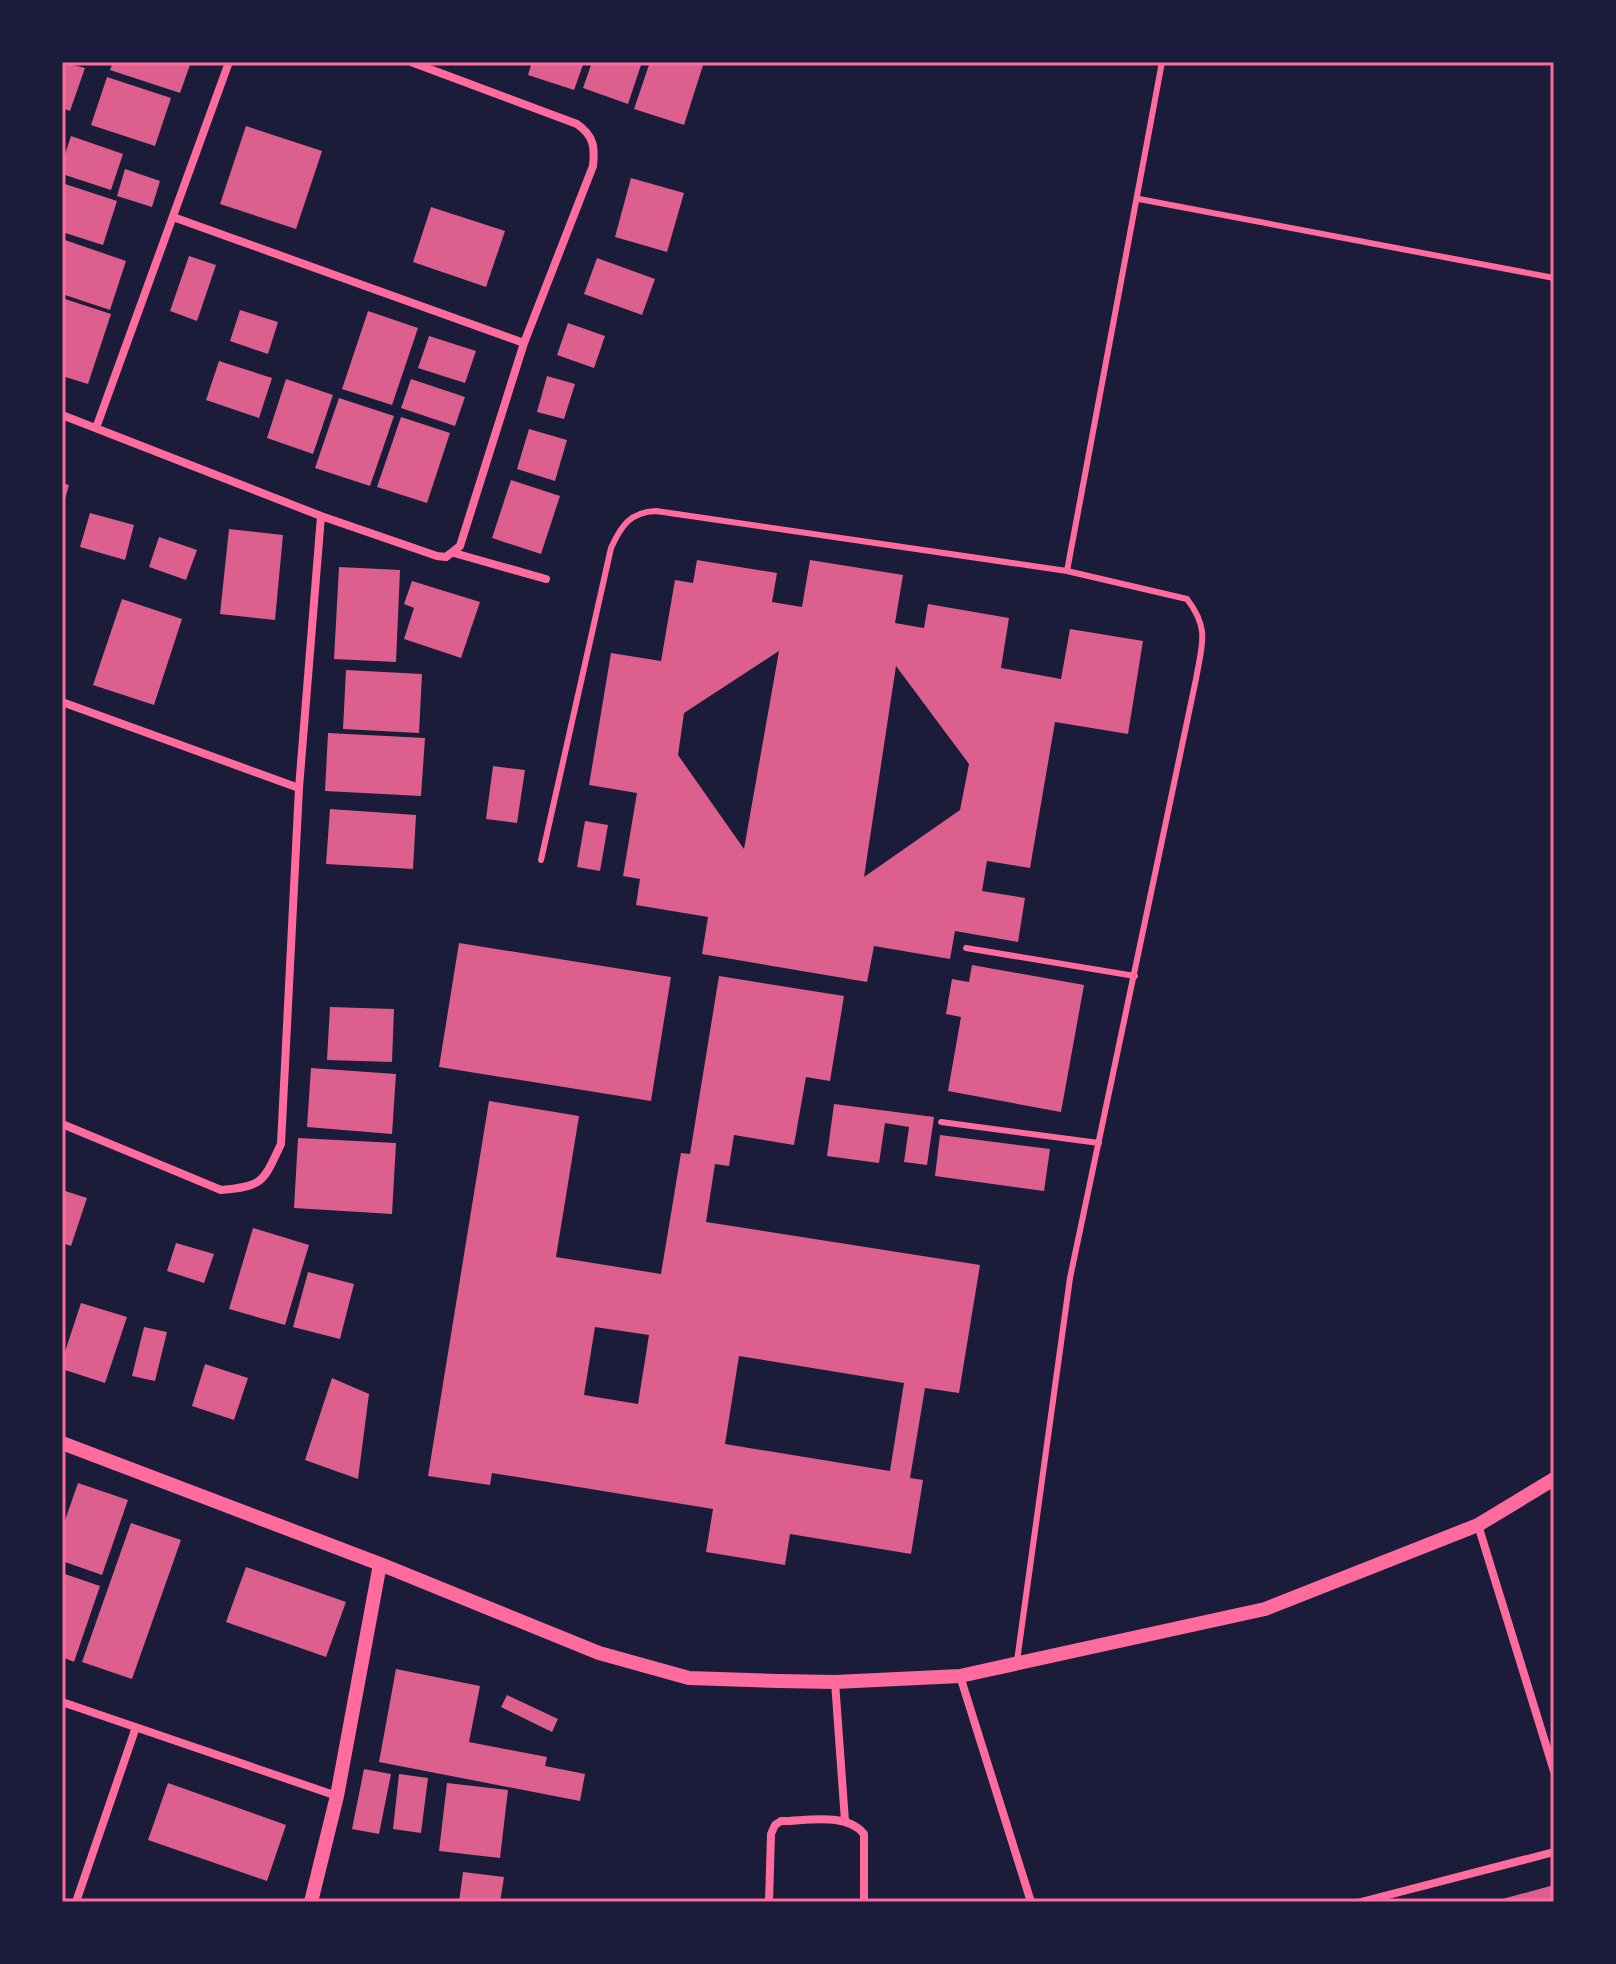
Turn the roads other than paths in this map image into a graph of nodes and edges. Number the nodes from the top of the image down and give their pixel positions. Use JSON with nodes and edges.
{"nodes":[{"id":1,"x":229,"y":62,"type":"edge"},
{"id":2,"x":411,"y":62,"type":"edge"},
{"id":3,"x":1162,"y":62,"type":"edge"},
{"id":4,"x":1139,"y":199,"type":"junction"},
{"id":5,"x":173,"y":217,"type":"junction"},
{"id":6,"x":1554,"y":278,"type":"edge"},
{"id":7,"x":524,"y":343,"type":"junction"},
{"id":8,"x":62,"y":415,"type":"edge"},
{"id":9,"x":96,"y":428,"type":"junction"},
{"id":10,"x":321,"y":516,"type":"junction"},
{"id":11,"x":454,"y":553,"type":"junction"},
{"id":12,"x":1067,"y":571,"type":"junction"},
{"id":13,"x":546,"y":579,"type":"dead end"},
{"id":14,"x":62,"y":702,"type":"edge"},
{"id":15,"x":299,"y":788,"type":"junction"},
{"id":16,"x":541,"y":860,"type":"dead end"},
{"id":17,"x":966,"y":948,"type":"dead end"},
{"id":18,"x":1135,"y":976,"type":"junction"},
{"id":19,"x":941,"y":1122,"type":"dead end"},
{"id":20,"x":62,"y":1124,"type":"edge"},
{"id":21,"x":1099,"y":1143,"type":"junction"},
{"id":22,"x":62,"y":1443,"type":"edge"},
{"id":23,"x":1554,"y":1479,"type":"edge"},
{"id":24,"x":1478,"y":1525,"type":"junction"},
{"id":25,"x":380,"y":1564,"type":"junction"},
{"id":26,"x":1016,"y":1665,"type":"junction"},
{"id":27,"x":960,"y":1676,"type":"junction"},
{"id":28,"x":835,"y":1682,"type":"junction"},
{"id":29,"x":62,"y":1702,"type":"edge"},
{"id":30,"x":136,"y":1727,"type":"junction"},
{"id":31,"x":1554,"y":1771,"type":"edge"},
{"id":32,"x":337,"y":1796,"type":"junction"},
{"id":33,"x":845,"y":1821,"type":"junction"},
{"id":34,"x":1554,"y":1852,"type":"edge"},
{"id":35,"x":76,"y":1902,"type":"edge"},
{"id":36,"x":311,"y":1902,"type":"edge"},
{"id":37,"x":769,"y":1902,"type":"edge"},
{"id":38,"x":864,"y":1902,"type":"edge"},
{"id":39,"x":1031,"y":1902,"type":"edge"},
{"id":40,"x":1361,"y":1902,"type":"edge"}],
"edges":[{"from":1,"to":5,"type":"street"},
{"from":2,"to":7,"type":"street"},
{"from":3,"to":4,"type":"lane"},
{"from":4,"to":6,"type":"lane"},
{"from":4,"to":12,"type":"lane"},
{"from":5,"to":7,"type":"street"},
{"from":5,"to":9,"type":"street"},
{"from":7,"to":11,"type":"street"},
{"from":8,"to":9,"type":"street"},
{"from":9,"to":10,"type":"street"},
{"from":10,"to":11,"type":"street"},
{"from":10,"to":15,"type":"street"},
{"from":11,"to":13,"type":"street"},
{"from":12,"to":16,"type":"lane"},
{"from":12,"to":18,"type":"lane"},
{"from":14,"to":15,"type":"street"},
{"from":15,"to":20,"type":"street"},
{"from":17,"to":18,"type":"lane"},
{"from":18,"to":21,"type":"lane"},
{"from":19,"to":21,"type":"lane"},
{"from":21,"to":26,"type":"lane"},
{"from":22,"to":25,"type":"street"},
{"from":23,"to":24,"type":"street"},
{"from":24,"to":26,"type":"street"},
{"from":24,"to":31,"type":"street"},
{"from":25,"to":28,"type":"street"},
{"from":25,"to":32,"type":"street"},
{"from":26,"to":27,"type":"street"},
{"from":27,"to":28,"type":"street"},
{"from":27,"to":39,"type":"street"},
{"from":28,"to":33,"type":"street"},
{"from":29,"to":30,"type":"street"},
{"from":30,"to":32,"type":"street"},
{"from":30,"to":35,"type":"street"},
{"from":32,"to":36,"type":"street"},
{"from":33,"to":37,"type":"street"},
{"from":33,"to":38,"type":"street"},
{"from":34,"to":40,"type":"street"}]}
